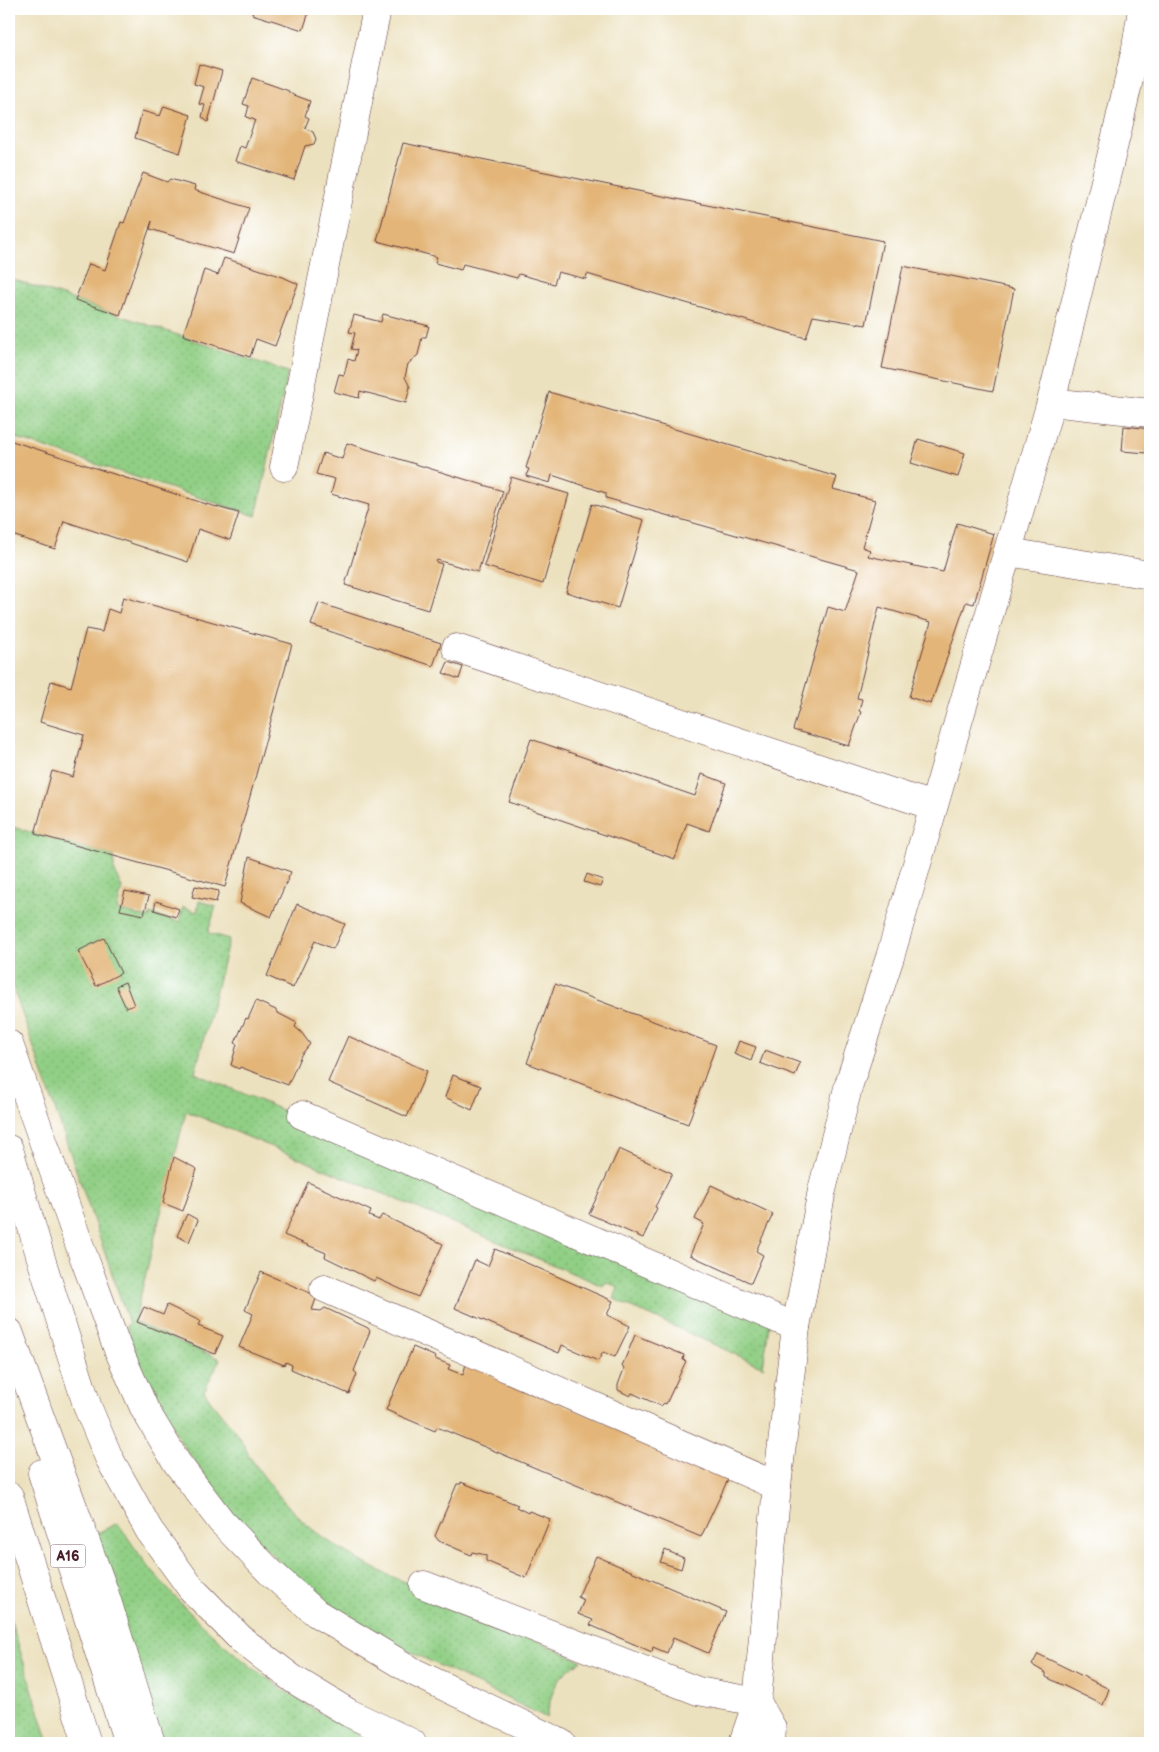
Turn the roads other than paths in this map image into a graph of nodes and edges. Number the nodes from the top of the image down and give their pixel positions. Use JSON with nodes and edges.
{"nodes":[{"id":1,"x":377,"y":9,"type":"edge"},
{"id":2,"x":1142,"y":9,"type":"edge"},
{"id":3,"x":1051,"y":402,"type":"junction"},
{"id":4,"x":1150,"y":413,"type":"edge"},
{"id":5,"x":284,"y":467,"type":"dead end"},
{"id":6,"x":1008,"y":552,"type":"junction"},
{"id":7,"x":1150,"y":575,"type":"edge"},
{"id":8,"x":456,"y":648,"type":"dead end"},
{"id":9,"x":933,"y":806,"type":"junction"},
{"id":10,"x":9,"y":1044,"type":"edge"},
{"id":11,"x":302,"y":1115,"type":"dead end"},
{"id":12,"x":9,"y":1149,"type":"edge"},
{"id":13,"x":324,"y":1288,"type":"dead end"},
{"id":14,"x":796,"y":1327,"type":"junction"},
{"id":15,"x":9,"y":1332,"type":"edge"},
{"id":16,"x":9,"y":1369,"type":"edge"},
{"id":17,"x":777,"y":1486,"type":"junction"},
{"id":18,"x":9,"y":1496,"type":"edge"},
{"id":19,"x":424,"y":1585,"type":"dead end"},
{"id":20,"x":757,"y":1702,"type":"junction"},
{"id":21,"x":87,"y":1743,"type":"edge"},
{"id":22,"x":128,"y":1743,"type":"edge"},
{"id":23,"x":151,"y":1743,"type":"edge"},
{"id":24,"x":412,"y":1743,"type":"edge"},
{"id":25,"x":561,"y":1743,"type":"edge"},
{"id":26,"x":744,"y":1743,"type":"edge"},
{"id":27,"x":772,"y":1743,"type":"edge"}],
"edges":[{"from":1,"to":5,"type":"main road"},
{"from":2,"to":3,"type":"main road"},
{"from":3,"to":4,"type":"main road"},
{"from":3,"to":6,"type":"main road"},
{"from":6,"to":7,"type":"main road"},
{"from":6,"to":9,"type":"main road"},
{"from":8,"to":9,"type":"main road"},
{"from":9,"to":14,"type":"main road"},
{"from":10,"to":25,"type":"main road"},
{"from":11,"to":14,"type":"main road"},
{"from":12,"to":24,"type":"main road"},
{"from":13,"to":17,"type":"main road"},
{"from":14,"to":17,"type":"main road"},
{"from":15,"to":23,"type":"main road"},
{"from":16,"to":22,"type":"main road","number":"A16"},
{"from":17,"to":20,"type":"main road"},
{"from":18,"to":21,"type":"main road","number":"A16"},
{"from":19,"to":20,"type":"main road"},
{"from":20,"to":26,"type":"main road"},
{"from":20,"to":27,"type":"main road"}]}
